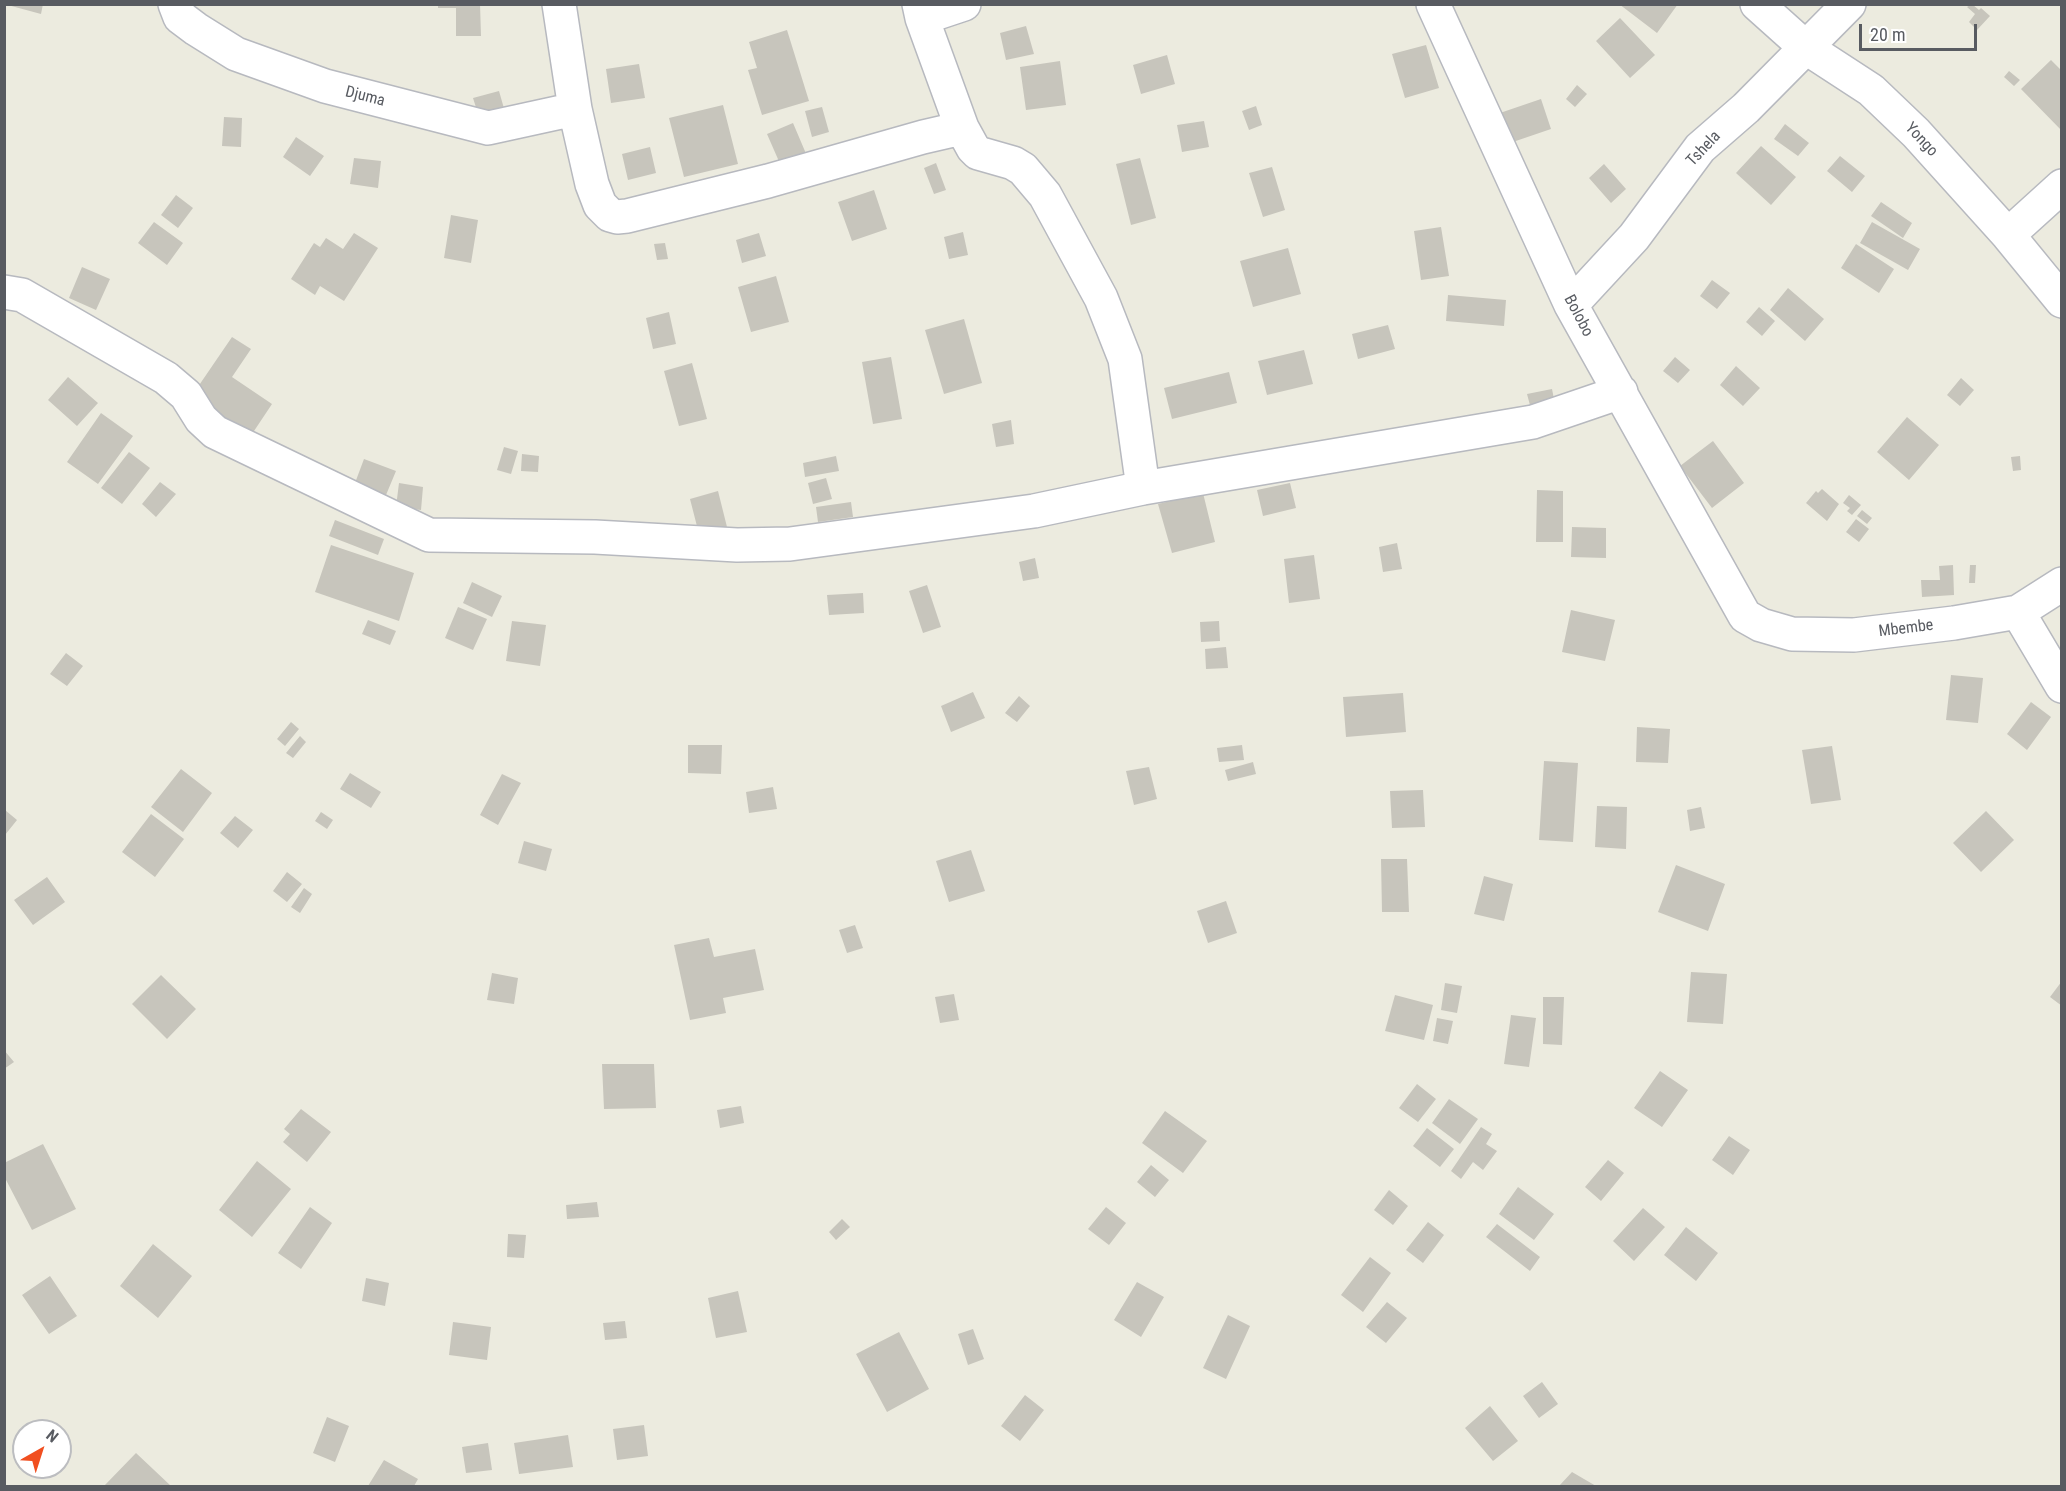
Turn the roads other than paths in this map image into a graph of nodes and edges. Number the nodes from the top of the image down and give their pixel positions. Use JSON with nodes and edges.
{"nodes":[{"id":1,"x":175,"y":4,"type":"edge"},
{"id":2,"x":559,"y":4,"type":"edge"},
{"id":3,"x":964,"y":4,"type":"edge"},
{"id":4,"x":1433,"y":4,"type":"edge"},
{"id":5,"x":1756,"y":4,"type":"edge"},
{"id":6,"x":1849,"y":4,"type":"edge"},
{"id":7,"x":920,"y":11,"type":"edge"},
{"id":8,"x":1805,"y":47,"type":"junction"},
{"id":9,"x":575,"y":109,"type":"junction"},
{"id":10,"x":962,"y":128,"type":"junction"},
{"id":11,"x":2061,"y":186,"type":"edge"},
{"id":12,"x":2007,"y":235,"type":"junction"},
{"id":13,"x":13,"y":293,"type":"edge"},
{"id":14,"x":2061,"y":300,"type":"edge"},
{"id":15,"x":1571,"y":305,"type":"junction"},
{"id":16,"x":1621,"y":392,"type":"junction"},
{"id":17,"x":1143,"y":488,"type":"junction"},
{"id":18,"x":2061,"y":584,"type":"edge"},
{"id":19,"x":2018,"y":612,"type":"junction"},
{"id":20,"x":1745,"y":616,"type":"joint"},
{"id":21,"x":2061,"y":686,"type":"edge"}],
"edges":[{"from":1,"to":9,"type":"street","name":"Djuma"},
{"from":2,"to":9,"type":"street"},
{"from":3,"to":7,"type":"street"},
{"from":4,"to":15,"type":"street","name":"Bolobo"},
{"from":5,"to":8,"type":"street","name":"Yongo"},
{"from":6,"to":8,"type":"street","name":"Tshela"},
{"from":7,"to":10,"type":"street"},
{"from":8,"to":12,"type":"street","name":"Yongo"},
{"from":8,"to":15,"type":"street","name":"Tshela"},
{"from":9,"to":10,"type":"street"},
{"from":10,"to":17,"type":"street"},
{"from":11,"to":12,"type":"street"},
{"from":12,"to":14,"type":"street","name":"Yongo"},
{"from":13,"to":17,"type":"street"},
{"from":15,"to":16,"type":"street","name":"Bolobo"},
{"from":16,"to":17,"type":"street"},
{"from":16,"to":20,"type":"street","name":"Bolobo"},
{"from":18,"to":19,"type":"street","name":"Mbembe"},
{"from":19,"to":20,"type":"street","name":"Mbembe"},
{"from":19,"to":21,"type":"street"}]}
